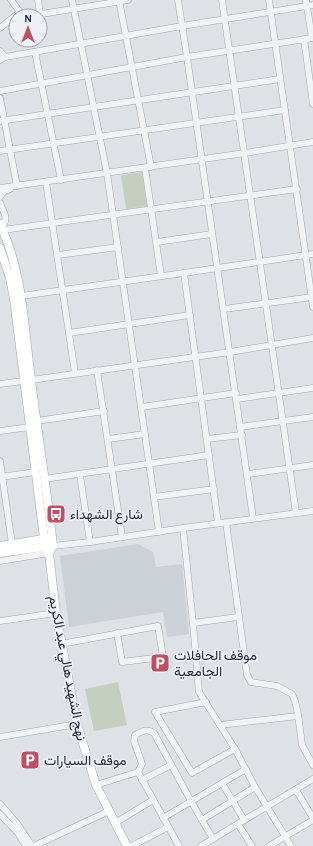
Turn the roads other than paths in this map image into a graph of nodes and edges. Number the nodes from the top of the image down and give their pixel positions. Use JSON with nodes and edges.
{"nodes":[{"id":1,"x":72,"y":0,"type":"edge"},
{"id":2,"x":128,"y":0,"type":"edge"},
{"id":3,"x":178,"y":0,"type":"edge"},
{"id":4,"x":222,"y":0,"type":"edge"},
{"id":5,"x":269,"y":0,"type":"edge"},
{"id":6,"x":119,"y":1,"type":"edge"},
{"id":7,"x":308,"y":4,"type":"edge"},
{"id":8,"x":74,"y":9,"type":"junction"},
{"id":9,"x":271,"y":11,"type":"junction"},
{"id":10,"x":48,"y":13,"type":"edge"},
{"id":11,"x":225,"y":19,"type":"junction"},
{"id":12,"x":8,"y":22,"type":"edge"},
{"id":13,"x":182,"y":26,"type":"junction"},
{"id":14,"x":0,"y":28,"type":"edge"},
{"id":15,"x":126,"y":36,"type":"junction"},
{"id":16,"x":312,"y":38,"type":"edge"},
{"id":17,"x":304,"y":39,"type":"junction"},
{"id":18,"x":275,"y":43,"type":"junction"},
{"id":19,"x":81,"y":44,"type":"junction"},
{"id":20,"x":0,"y":51,"type":"edge"},
{"id":21,"x":230,"y":51,"type":"junction"},
{"id":22,"x":35,"y":52,"type":"junction"},
{"id":23,"x":187,"y":57,"type":"junction"},
{"id":24,"x":3,"y":59,"type":"edge"},
{"id":25,"x":132,"y":67,"type":"junction"},
{"id":26,"x":311,"y":74,"type":"edge"},
{"id":27,"x":87,"y":76,"type":"junction"},
{"id":28,"x":280,"y":78,"type":"junction"},
{"id":29,"x":42,"y":84,"type":"junction"},
{"id":30,"x":235,"y":86,"type":"junction"},
{"id":31,"x":0,"y":91,"type":"edge"},
{"id":32,"x":192,"y":91,"type":"junction"},
{"id":33,"x":0,"y":98,"type":"edge"},
{"id":34,"x":138,"y":99,"type":"junction"},
{"id":35,"x":313,"y":104,"type":"edge"},
{"id":36,"x":93,"y":106,"type":"junction"},
{"id":37,"x":285,"y":110,"type":"junction"},
{"id":38,"x":48,"y":113,"type":"junction"},
{"id":39,"x":239,"y":117,"type":"junction"},
{"id":40,"x":2,"y":120,"type":"edge"},
{"id":41,"x":196,"y":124,"type":"junction"},
{"id":42,"x":144,"y":130,"type":"junction"},
{"id":43,"x":100,"y":137,"type":"junction"},
{"id":44,"x":313,"y":142,"type":"edge"},
{"id":45,"x":54,"y":144,"type":"junction"},
{"id":46,"x":290,"y":146,"type":"junction"},
{"id":47,"x":10,"y":150,"type":"junction"},
{"id":48,"x":0,"y":151,"type":"edge"},
{"id":49,"x":245,"y":153,"type":"junction"},
{"id":50,"x":201,"y":159,"type":"junction"},
{"id":51,"x":148,"y":167,"type":"junction"},
{"id":52,"x":107,"y":172,"type":"junction"},
{"id":53,"x":61,"y":180,"type":"junction"},
{"id":54,"x":46,"y":182,"type":"junction"},
{"id":55,"x":17,"y":186,"type":"junction"},
{"id":56,"x":0,"y":188,"type":"edge"},
{"id":57,"x":297,"y":189,"type":"junction"},
{"id":58,"x":251,"y":195,"type":"junction"},
{"id":59,"x":0,"y":197,"type":"edge"},
{"id":60,"x":208,"y":202,"type":"junction"},
{"id":61,"x":0,"y":203,"type":"edge"},
{"id":62,"x":152,"y":210,"type":"junction"},
{"id":63,"x":112,"y":214,"type":"junction"},
{"id":64,"x":53,"y":223,"type":"junction"},
{"id":65,"x":2,"y":227,"type":"edge"},
{"id":66,"x":212,"y":234,"type":"junction"},
{"id":67,"x":157,"y":242,"type":"junction"},
{"id":68,"x":118,"y":247,"type":"junction"},
{"id":69,"x":0,"y":248,"type":"edge"},
{"id":70,"x":306,"y":254,"type":"junction"},
{"id":71,"x":313,"y":254,"type":"edge"},
{"id":72,"x":58,"y":255,"type":"junction"},
{"id":73,"x":260,"y":262,"type":"junction"},
{"id":74,"x":217,"y":268,"type":"junction"},
{"id":75,"x":184,"y":274,"type":"junction"},
{"id":76,"x":161,"y":276,"type":"junction"},
{"id":77,"x":123,"y":281,"type":"junction"},
{"id":78,"x":62,"y":290,"type":"junction"},
{"id":79,"x":21,"y":296,"type":"junction"},
{"id":80,"x":312,"y":297,"type":"junction"},
{"id":81,"x":266,"y":303,"type":"junction"},
{"id":82,"x":313,"y":307,"type":"edge"},
{"id":83,"x":224,"y":309,"type":"junction"},
{"id":84,"x":190,"y":315,"type":"junction"},
{"id":85,"x":130,"y":324,"type":"junction"},
{"id":86,"x":69,"y":333,"type":"junction"},
{"id":87,"x":313,"y":338,"type":"edge"},
{"id":88,"x":272,"y":345,"type":"junction"},
{"id":89,"x":230,"y":352,"type":"junction"},
{"id":90,"x":195,"y":357,"type":"junction"},
{"id":91,"x":136,"y":365,"type":"junction"},
{"id":92,"x":98,"y":370,"type":"junction"},
{"id":93,"x":75,"y":373,"type":"junction"},
{"id":94,"x":27,"y":380,"type":"junction"},
{"id":95,"x":0,"y":384,"type":"edge"},
{"id":96,"x":313,"y":388,"type":"edge"},
{"id":97,"x":279,"y":392,"type":"junction"},
{"id":98,"x":236,"y":396,"type":"junction"},
{"id":99,"x":201,"y":398,"type":"junction"},
{"id":100,"x":142,"y":406,"type":"junction"},
{"id":101,"x":104,"y":411,"type":"junction"},
{"id":102,"x":313,"y":417,"type":"edge"},
{"id":103,"x":37,"y":421,"type":"junction"},
{"id":104,"x":283,"y":421,"type":"junction"},
{"id":105,"x":30,"y":427,"type":"junction"},
{"id":106,"x":240,"y":427,"type":"junction"},
{"id":107,"x":0,"y":431,"type":"edge"},
{"id":108,"x":145,"y":434,"type":"junction"},
{"id":109,"x":242,"y":435,"type":"junction"},
{"id":110,"x":108,"y":439,"type":"junction"},
{"id":111,"x":207,"y":439,"type":"junction"},
{"id":112,"x":209,"y":455,"type":"junction"},
{"id":113,"x":0,"y":461,"type":"edge"},
{"id":114,"x":150,"y":464,"type":"junction"},
{"id":115,"x":313,"y":465,"type":"edge"},
{"id":116,"x":290,"y":468,"type":"junction"},
{"id":117,"x":113,"y":469,"type":"junction"},
{"id":118,"x":36,"y":472,"type":"junction"},
{"id":119,"x":80,"y":474,"type":"junction"},
{"id":120,"x":248,"y":474,"type":"junction"},
{"id":121,"x":1,"y":477,"type":"edge"},
{"id":122,"x":44,"y":479,"type":"junction"},
{"id":123,"x":214,"y":489,"type":"junction"},
{"id":124,"x":154,"y":497,"type":"junction"},
{"id":125,"x":313,"y":511,"type":"edge"},
{"id":126,"x":296,"y":513,"type":"junction"},
{"id":127,"x":253,"y":518,"type":"junction"},
{"id":128,"x":226,"y":522,"type":"junction"},
{"id":129,"x":218,"y":523,"type":"junction"},
{"id":130,"x":183,"y":528,"type":"junction"},
{"id":131,"x":159,"y":532,"type":"junction"},
{"id":132,"x":122,"y":537,"type":"junction"},
{"id":133,"x":90,"y":542,"type":"junction"},
{"id":134,"x":12,"y":544,"type":"junction"},
{"id":135,"x":49,"y":544,"type":"junction"},
{"id":136,"x":0,"y":546,"type":"edge"},
{"id":137,"x":0,"y":553,"type":"edge"},
{"id":138,"x":0,"y":561,"type":"edge"},
{"id":139,"x":56,"y":613,"type":"junction"},
{"id":140,"x":238,"y":617,"type":"junction"},
{"id":141,"x":0,"y":621,"type":"edge"},
{"id":142,"x":193,"y":623,"type":"junction"},
{"id":143,"x":117,"y":633,"type":"junction"},
{"id":144,"x":61,"y":644,"type":"junction"},
{"id":145,"x":206,"y":702,"type":"junction"},
{"id":146,"x":298,"y":716,"type":"junction"},
{"id":147,"x":77,"y":724,"type":"junction"},
{"id":148,"x":220,"y":725,"type":"junction"},
{"id":149,"x":0,"y":737,"type":"edge"},
{"id":150,"x":235,"y":749,"type":"junction"},
{"id":151,"x":171,"y":765,"type":"junction"},
{"id":152,"x":313,"y":765,"type":"edge"},
{"id":153,"x":246,"y":769,"type":"junction"},
{"id":154,"x":138,"y":772,"type":"junction"},
{"id":155,"x":313,"y":779,"type":"edge"},
{"id":156,"x":142,"y":780,"type":"junction"},
{"id":157,"x":222,"y":783,"type":"junction"},
{"id":158,"x":96,"y":785,"type":"junction"},
{"id":159,"x":256,"y":787,"type":"junction"},
{"id":160,"x":296,"y":790,"type":"junction"},
{"id":161,"x":153,"y":800,"type":"junction"},
{"id":162,"x":191,"y":801,"type":"junction"},
{"id":163,"x":233,"y":801,"type":"junction"},
{"id":164,"x":0,"y":804,"type":"edge"},
{"id":165,"x":267,"y":807,"type":"junction"},
{"id":166,"x":109,"y":811,"type":"junction"},
{"id":167,"x":0,"y":814,"type":"edge"},
{"id":168,"x":163,"y":818,"type":"junction"},
{"id":169,"x":313,"y":819,"type":"edge"},
{"id":170,"x":202,"y":820,"type":"junction"},
{"id":171,"x":241,"y":822,"type":"junction"},
{"id":172,"x":115,"y":823,"type":"junction"},
{"id":173,"x":168,"y":827,"type":"junction"},
{"id":174,"x":285,"y":837,"type":"junction"},
{"id":175,"x":212,"y":842,"type":"edge"},
{"id":176,"x":26,"y":846,"type":"edge"},
{"id":177,"x":33,"y":846,"type":"edge"},
{"id":178,"x":127,"y":846,"type":"edge"},
{"id":179,"x":132,"y":846,"type":"edge"},
{"id":180,"x":179,"y":846,"type":"edge"},
{"id":181,"x":201,"y":846,"type":"edge"},
{"id":182,"x":252,"y":846,"type":"edge"},
{"id":183,"x":269,"y":846,"type":"edge"},
{"id":184,"x":291,"y":846,"type":"edge"}],
"edges":[{"from":1,"to":8,"type":"street"},
{"from":2,"to":6,"type":"street"},
{"from":3,"to":13,"type":"street"},
{"from":4,"to":11,"type":"street"},
{"from":5,"to":9,"type":"street"},
{"from":6,"to":8,"type":"street"},
{"from":6,"to":15,"type":"street"},
{"from":7,"to":9,"type":"street"},
{"from":7,"to":16,"type":"street"},
{"from":8,"to":10,"type":"street"},
{"from":8,"to":19,"type":"street"},
{"from":9,"to":11,"type":"street"},
{"from":9,"to":18,"type":"street"},
{"from":11,"to":13,"type":"street"},
{"from":11,"to":21,"type":"street"},
{"from":12,"to":14,"type":"street"},
{"from":13,"to":15,"type":"street"},
{"from":13,"to":23,"type":"street"},
{"from":15,"to":19,"type":"street"},
{"from":15,"to":25,"type":"street"},
{"from":16,"to":17,"type":"street"},
{"from":17,"to":18,"type":"street"},
{"from":17,"to":26,"type":"street"},
{"from":18,"to":21,"type":"street"},
{"from":18,"to":28,"type":"street"},
{"from":19,"to":22,"type":"street"},
{"from":19,"to":27,"type":"street"},
{"from":20,"to":24,"type":"street"},
{"from":21,"to":23,"type":"street"},
{"from":21,"to":30,"type":"street"},
{"from":22,"to":24,"type":"street"},
{"from":22,"to":29,"type":"street"},
{"from":23,"to":25,"type":"street"},
{"from":23,"to":32,"type":"street"},
{"from":25,"to":27,"type":"street"},
{"from":25,"to":34,"type":"street"},
{"from":26,"to":35,"type":"street"},
{"from":27,"to":29,"type":"street"},
{"from":27,"to":36,"type":"street"},
{"from":28,"to":30,"type":"street"},
{"from":28,"to":37,"type":"street"},
{"from":29,"to":31,"type":"street"},
{"from":29,"to":38,"type":"street"},
{"from":30,"to":32,"type":"street"},
{"from":30,"to":39,"type":"street"},
{"from":32,"to":34,"type":"street"},
{"from":32,"to":41,"type":"street"},
{"from":33,"to":40,"type":"street"},
{"from":34,"to":36,"type":"street"},
{"from":34,"to":42,"type":"street"},
{"from":36,"to":38,"type":"street"},
{"from":36,"to":43,"type":"street"},
{"from":37,"to":39,"type":"street"},
{"from":37,"to":46,"type":"street"},
{"from":38,"to":40,"type":"street"},
{"from":38,"to":45,"type":"street"},
{"from":39,"to":41,"type":"street"},
{"from":39,"to":49,"type":"street"},
{"from":40,"to":47,"type":"street"},
{"from":41,"to":42,"type":"street"},
{"from":41,"to":50,"type":"street"},
{"from":42,"to":43,"type":"street"},
{"from":42,"to":51,"type":"street"},
{"from":43,"to":45,"type":"street"},
{"from":43,"to":52,"type":"street"},
{"from":44,"to":46,"type":"street"},
{"from":45,"to":47,"type":"street"},
{"from":45,"to":53,"type":"street"},
{"from":46,"to":49,"type":"street"},
{"from":46,"to":57,"type":"street"},
{"from":47,"to":48,"type":"street"},
{"from":47,"to":55,"type":"street"},
{"from":49,"to":50,"type":"street"},
{"from":49,"to":58,"type":"street"},
{"from":50,"to":51,"type":"street"},
{"from":50,"to":60,"type":"street"},
{"from":51,"to":52,"type":"street"},
{"from":51,"to":62,"type":"street"},
{"from":52,"to":53,"type":"street"},
{"from":52,"to":63,"type":"street"},
{"from":53,"to":54,"type":"street"},
{"from":54,"to":55,"type":"street"},
{"from":54,"to":64,"type":"street"},
{"from":55,"to":56,"type":"street"},
{"from":55,"to":59,"type":"street"},
{"from":57,"to":58,"type":"street"},
{"from":57,"to":70,"type":"street"},
{"from":58,"to":60,"type":"street"},
{"from":58,"to":73,"type":"street"},
{"from":60,"to":62,"type":"street"},
{"from":60,"to":66,"type":"street"},
{"from":61,"to":65,"type":"street"},
{"from":62,"to":63,"type":"street"},
{"from":62,"to":67,"type":"street"},
{"from":63,"to":64,"type":"street"},
{"from":63,"to":68,"type":"street"},
{"from":64,"to":65,"type":"street"},
{"from":64,"to":72,"type":"street"},
{"from":65,"to":79,"type":"main road"},
{"from":66,"to":67,"type":"street"},
{"from":66,"to":74,"type":"street"},
{"from":67,"to":76,"type":"street"},
{"from":68,"to":72,"type":"street"},
{"from":68,"to":77,"type":"street"},
{"from":69,"to":94,"type":"main road"},
{"from":70,"to":71,"type":"street"},
{"from":70,"to":73,"type":"street"},
{"from":70,"to":80,"type":"street"},
{"from":72,"to":78,"type":"street"},
{"from":73,"to":74,"type":"street"},
{"from":73,"to":81,"type":"street"},
{"from":74,"to":75,"type":"street"},
{"from":74,"to":83,"type":"street"},
{"from":75,"to":76,"type":"street"},
{"from":75,"to":84,"type":"street"},
{"from":76,"to":77,"type":"street"},
{"from":77,"to":78,"type":"street"},
{"from":77,"to":85,"type":"street"},
{"from":78,"to":79,"type":"street"},
{"from":78,"to":86,"type":"street"},
{"from":79,"to":94,"type":"main road"},
{"from":80,"to":81,"type":"street"},
{"from":80,"to":82,"type":"street"},
{"from":81,"to":83,"type":"street"},
{"from":81,"to":88,"type":"street"},
{"from":83,"to":89,"type":"street"},
{"from":84,"to":85,"type":"street"},
{"from":84,"to":90,"type":"street"},
{"from":85,"to":86,"type":"street"},
{"from":85,"to":91,"type":"street"},
{"from":86,"to":93,"type":"street"},
{"from":87,"to":88,"type":"street"},
{"from":88,"to":89,"type":"street"},
{"from":88,"to":97,"type":"street"},
{"from":89,"to":90,"type":"street"},
{"from":89,"to":98,"type":"street"},
{"from":90,"to":91,"type":"street"},
{"from":90,"to":99,"type":"street"},
{"from":91,"to":92,"type":"street"},
{"from":91,"to":100,"type":"street"},
{"from":92,"to":93,"type":"street"},
{"from":92,"to":101,"type":"street"},
{"from":93,"to":94,"type":"street"},
{"from":94,"to":95,"type":"street"},
{"from":94,"to":103,"type":"main road"},
{"from":94,"to":105,"type":"main road"},
{"from":96,"to":97,"type":"street"},
{"from":97,"to":98,"type":"street"},
{"from":97,"to":104,"type":"street"},
{"from":98,"to":99,"type":"street"},
{"from":98,"to":106,"type":"street"},
{"from":99,"to":100,"type":"street"},
{"from":99,"to":111,"type":"street"},
{"from":100,"to":108,"type":"street"},
{"from":101,"to":103,"type":"street"},
{"from":101,"to":110,"type":"street"},
{"from":102,"to":104,"type":"street"},
{"from":103,"to":122,"type":"main road"},
{"from":104,"to":106,"type":"street"},
{"from":104,"to":116,"type":"street"},
{"from":105,"to":107,"type":"street"},
{"from":105,"to":118,"type":"main road"},
{"from":106,"to":109,"type":"street"},
{"from":108,"to":110,"type":"street"},
{"from":108,"to":114,"type":"street"},
{"from":109,"to":111,"type":"street"},
{"from":109,"to":120,"type":"street"},
{"from":110,"to":117,"type":"street"},
{"from":111,"to":112,"type":"street"},
{"from":112,"to":114,"type":"street"},
{"from":112,"to":123,"type":"street"},
{"from":113,"to":121,"type":"street"},
{"from":114,"to":117,"type":"street"},
{"from":114,"to":124,"type":"street"},
{"from":115,"to":116,"type":"street"},
{"from":116,"to":120,"type":"street"},
{"from":116,"to":126,"type":"street"},
{"from":117,"to":119,"type":"street"},
{"from":117,"to":132,"type":"street"},
{"from":118,"to":121,"type":"street"},
{"from":118,"to":135,"type":"main road"},
{"from":119,"to":122,"type":"street"},
{"from":119,"to":133,"type":"street"},
{"from":120,"to":127,"type":"street"},
{"from":121,"to":134,"type":"street"},
{"from":122,"to":135,"type":"main road"},
{"from":123,"to":124,"type":"street"},
{"from":123,"to":129,"type":"street"},
{"from":124,"to":131,"type":"street"},
{"from":125,"to":126,"type":"street"},
{"from":126,"to":127,"type":"street"},
{"from":127,"to":128,"type":"street"},
{"from":128,"to":129,"type":"street"},
{"from":128,"to":140,"type":"street"},
{"from":129,"to":130,"type":"street"},
{"from":130,"to":131,"type":"street"},
{"from":130,"to":142,"type":"street"},
{"from":131,"to":132,"type":"street"},
{"from":132,"to":133,"type":"street"},
{"from":133,"to":135,"type":"street"},
{"from":134,"to":135,"type":"main road"},
{"from":134,"to":136,"type":"main road"},
{"from":135,"to":137,"type":"main road"},
{"from":135,"to":138,"type":"street"},
{"from":135,"to":139,"type":"main road","name":"نهج الشهيد هالي عبد الكريم"},
{"from":139,"to":141,"type":"street"},
{"from":139,"to":144,"type":"main road","name":"نهج الشهيد هالي عبد الكريم"},
{"from":140,"to":142,"type":"street"},
{"from":140,"to":146,"type":"street"},
{"from":142,"to":145,"type":"street"},
{"from":143,"to":143,"type":"street"},
{"from":143,"to":144,"type":"street"},
{"from":144,"to":147,"type":"main road","name":"نهج الشهيد هالي عبد الكريم"},
{"from":145,"to":148,"type":"street"},
{"from":145,"to":150,"type":"street"},
{"from":146,"to":148,"type":"street"},
{"from":146,"to":152,"type":"street"},
{"from":147,"to":149,"type":"street"},
{"from":147,"to":158,"type":"main road","name":"نهج الشهيد هالي عبد الكريم"},
{"from":148,"to":150,"type":"street"},
{"from":150,"to":153,"type":"street"},
{"from":151,"to":154,"type":"street"},
{"from":151,"to":156,"type":"street"},
{"from":151,"to":162,"type":"street"},
{"from":153,"to":157,"type":"street"},
{"from":153,"to":159,"type":"street"},
{"from":154,"to":156,"type":"street"},
{"from":154,"to":158,"type":"street"},
{"from":155,"to":160,"type":"street"},
{"from":156,"to":161,"type":"street"},
{"from":157,"to":162,"type":"street"},
{"from":157,"to":163,"type":"street"},
{"from":158,"to":166,"type":"main road","name":"نهج الشهيد هالي عبد الكريم"},
{"from":159,"to":163,"type":"street"},
{"from":159,"to":165,"type":"street"},
{"from":160,"to":165,"type":"street"},
{"from":160,"to":169,"type":"street"},
{"from":161,"to":168,"type":"street"},
{"from":161,"to":172,"type":"street"},
{"from":162,"to":168,"type":"street"},
{"from":162,"to":170,"type":"street"},
{"from":163,"to":170,"type":"street"},
{"from":163,"to":171,"type":"street"},
{"from":164,"to":177,"type":"street"},
{"from":165,"to":171,"type":"street"},
{"from":165,"to":174,"type":"street"},
{"from":166,"to":172,"type":"main road","name":"نهج الشهيد هالي عبد الكريم"},
{"from":166,"to":177,"type":"street"},
{"from":167,"to":176,"type":"street"},
{"from":168,"to":173,"type":"street"},
{"from":169,"to":174,"type":"street"},
{"from":170,"to":175,"type":"street"},
{"from":171,"to":175,"type":"street"},
{"from":171,"to":182,"type":"street"},
{"from":172,"to":178,"type":"main road","name":"نهج الشهيد هالي عبد الكريم"},
{"from":173,"to":179,"type":"street"},
{"from":173,"to":180,"type":"street"},
{"from":174,"to":183,"type":"street"},
{"from":174,"to":184,"type":"street"},
{"from":175,"to":181,"type":"street"}]}
